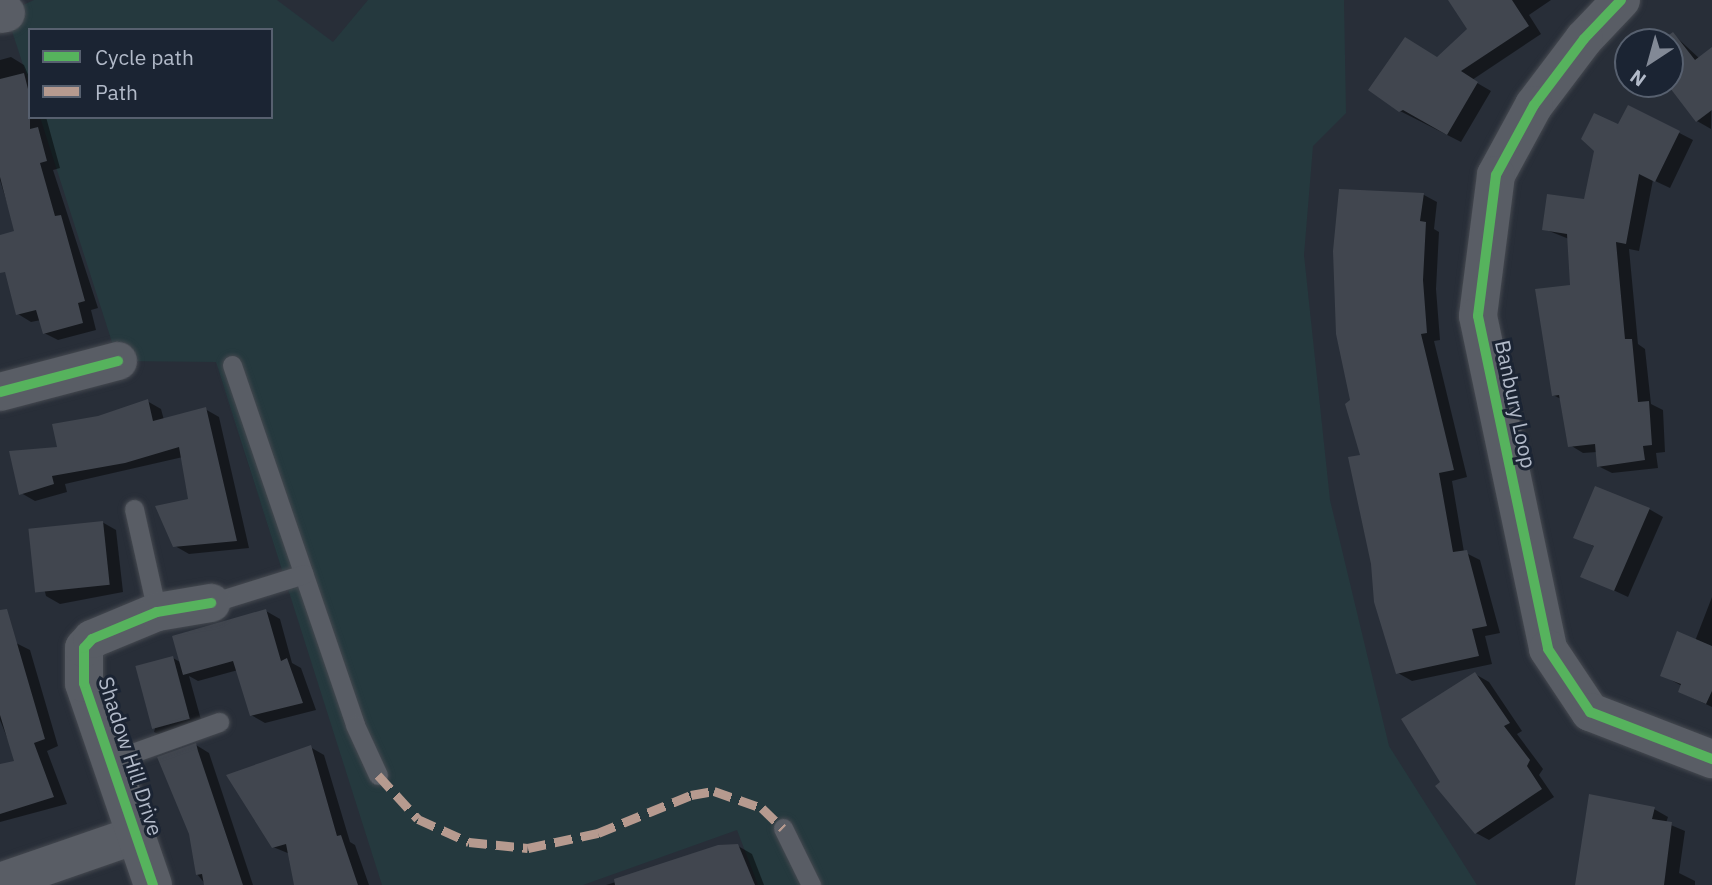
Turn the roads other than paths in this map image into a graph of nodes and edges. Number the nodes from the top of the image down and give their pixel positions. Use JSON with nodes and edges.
{"nodes":[{"id":1,"x":1621,"y":0,"type":"edge"},
{"id":2,"x":118,"y":361,"type":"dead end"},
{"id":3,"x":232,"y":365,"type":"dead end"},
{"id":4,"x":0,"y":393,"type":"edge"},
{"id":5,"x":134,"y":509,"type":"dead end"},
{"id":6,"x":303,"y":574,"type":"junction"},
{"id":7,"x":211,"y":603,"type":"joint"},
{"id":8,"x":157,"y":611,"type":"junction"},
{"id":9,"x":219,"y":722,"type":"dead end"},
{"id":10,"x":1712,"y":759,"type":"edge"},
{"id":11,"x":110,"y":761,"type":"junction"},
{"id":12,"x":378,"y":775,"type":"dead end"},
{"id":13,"x":783,"y":828,"type":"dead end"},
{"id":14,"x":136,"y":835,"type":"junction"},
{"id":15,"x":0,"y":881,"type":"edge"},
{"id":16,"x":153,"y":885,"type":"edge"},
{"id":17,"x":811,"y":885,"type":"edge"}],
"edges":[{"from":1,"to":10,"type":"street","name":"Banbury Loop"},
{"from":2,"to":4,"type":"street"},
{"from":3,"to":6,"type":"lane"},
{"from":5,"to":8,"type":"lane"},
{"from":6,"to":7,"type":"lane"},
{"from":6,"to":12,"type":"lane"},
{"from":7,"to":8,"type":"street","name":"Shadow Hill Drive"},
{"from":8,"to":11,"type":"street","name":"Shadow Hill Drive"},
{"from":9,"to":11,"type":"lane"},
{"from":11,"to":14,"type":"street","name":"Shadow Hill Drive"},
{"from":13,"to":17,"type":"lane"},
{"from":14,"to":15,"type":"street"},
{"from":14,"to":16,"type":"street","name":"Shadow Hill Drive"}]}
